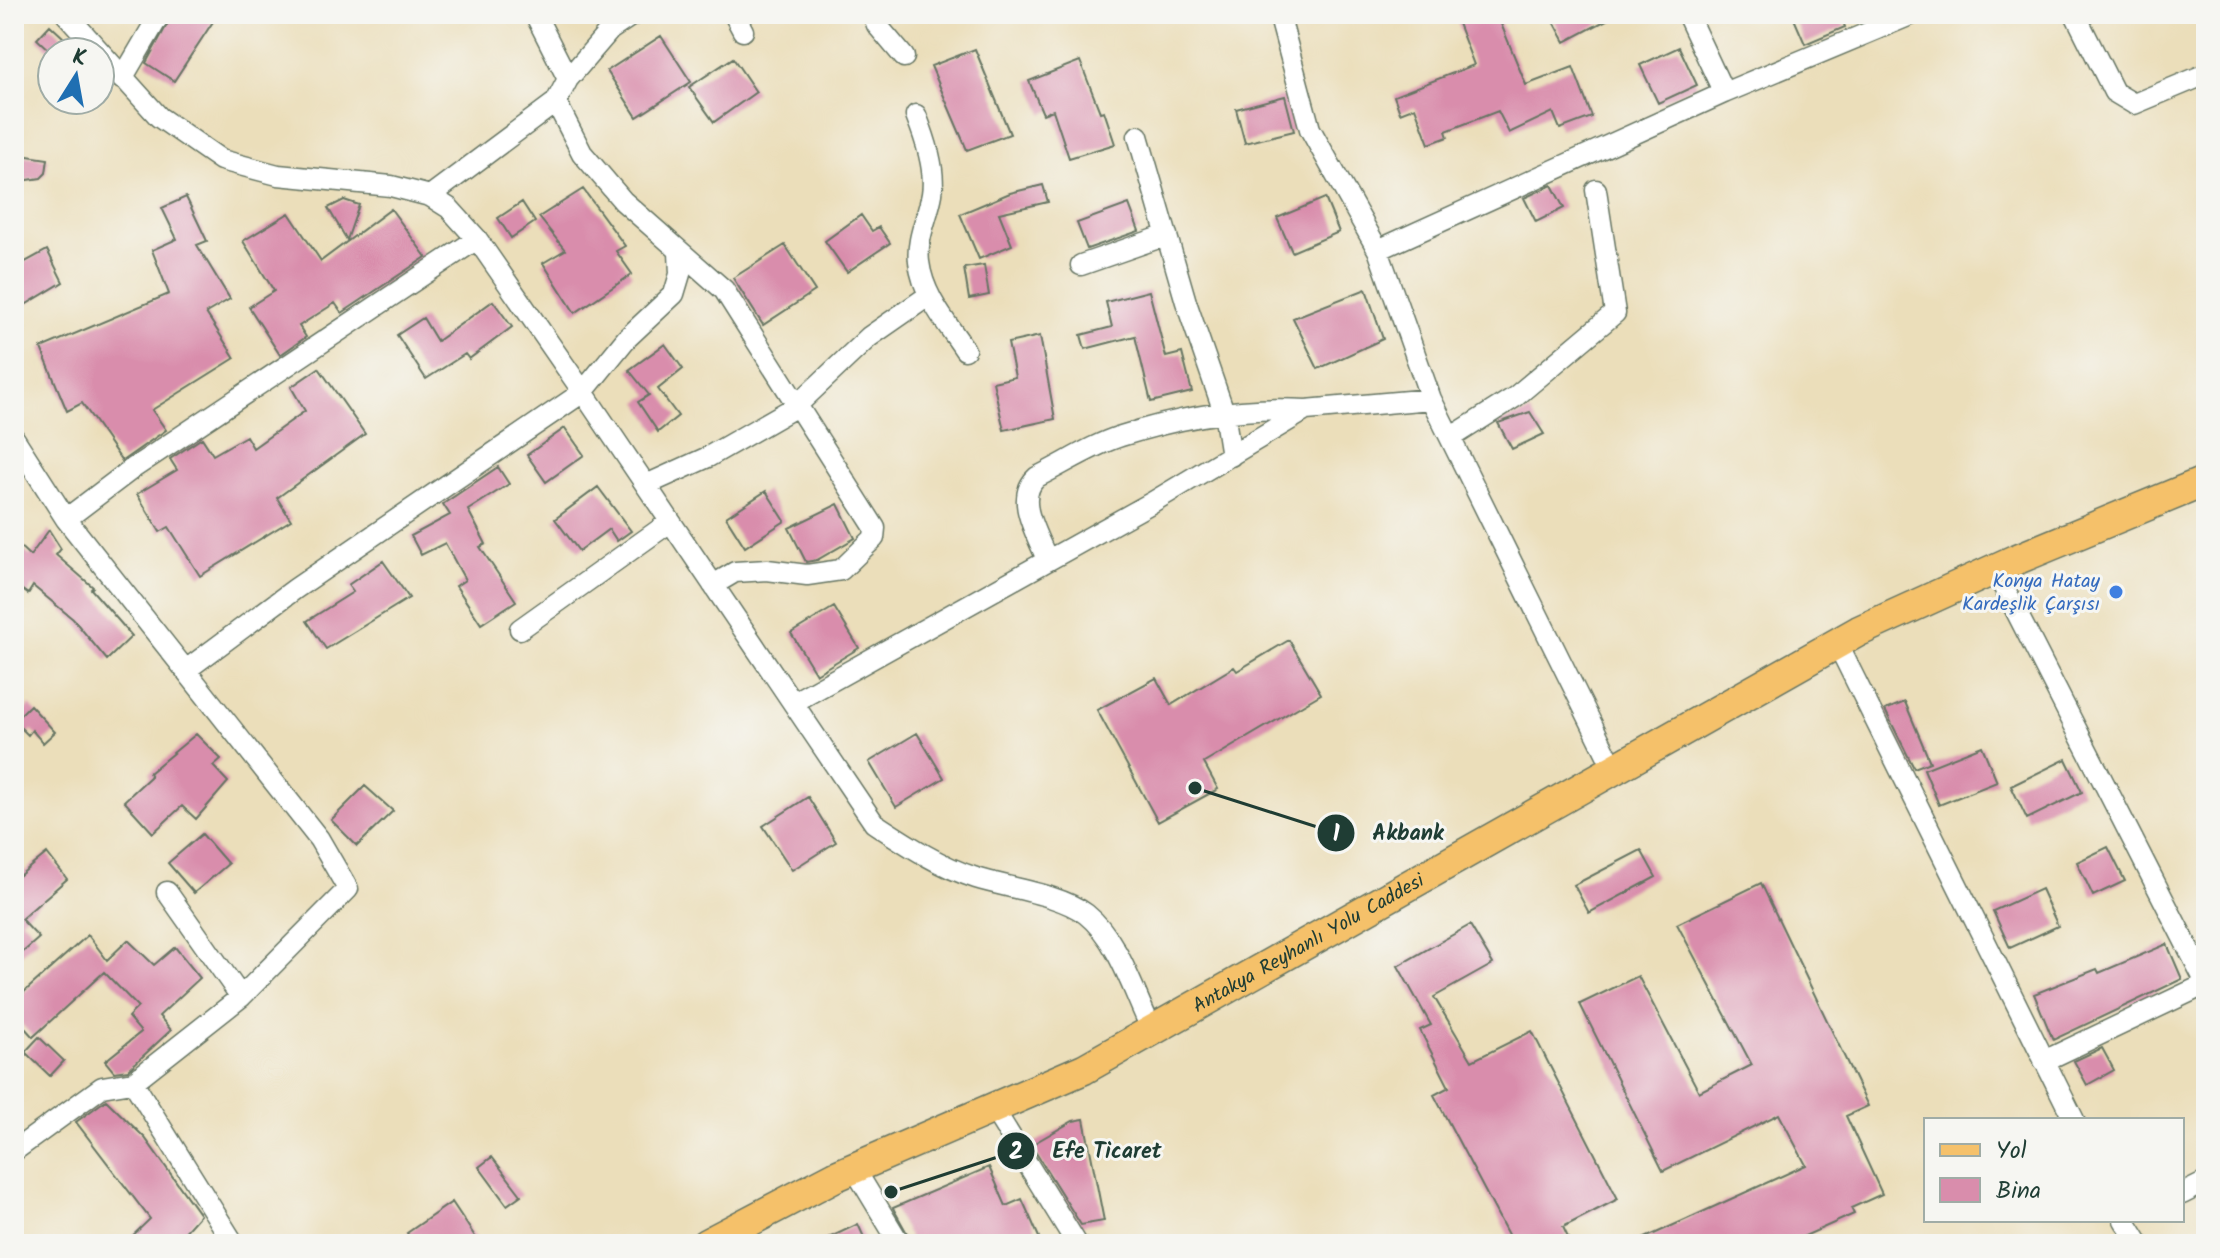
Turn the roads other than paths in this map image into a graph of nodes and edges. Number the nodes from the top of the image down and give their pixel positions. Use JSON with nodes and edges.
{"nodes":[{"id":1,"x":66,"y":14,"type":"edge"},
{"id":2,"x":160,"y":14,"type":"edge"},
{"id":3,"x":535,"y":14,"type":"edge"},
{"id":4,"x":634,"y":14,"type":"edge"},
{"id":5,"x":873,"y":14,"type":"edge"},
{"id":6,"x":1279,"y":14,"type":"edge"},
{"id":7,"x":1687,"y":14,"type":"edge"},
{"id":8,"x":1913,"y":14,"type":"edge"},
{"id":9,"x":2075,"y":14,"type":"edge"},
{"id":10,"x":904,"y":57,"type":"dead end"},
{"id":11,"x":2206,"y":74,"type":"edge"},
{"id":12,"x":122,"y":79,"type":"junction"},
{"id":13,"x":568,"y":79,"type":"junction"},
{"id":14,"x":1724,"y":93,"type":"junction"},
{"id":15,"x":556,"y":102,"type":"junction"},
{"id":16,"x":916,"y":115,"type":"dead end"},
{"id":17,"x":1138,"y":136,"type":"dead end"},
{"id":18,"x":1596,"y":190,"type":"dead end"},
{"id":19,"x":430,"y":196,"type":"junction"},
{"id":20,"x":1167,"y":235,"type":"junction"},
{"id":21,"x":477,"y":239,"type":"junction"},
{"id":22,"x":1378,"y":250,"type":"junction"},
{"id":23,"x":679,"y":252,"type":"junction"},
{"id":24,"x":1081,"y":265,"type":"dead end"},
{"id":25,"x":928,"y":296,"type":"junction"},
{"id":26,"x":965,"y":350,"type":"dead end"},
{"id":27,"x":583,"y":392,"type":"junction"},
{"id":28,"x":1431,"y":399,"type":"junction"},
{"id":29,"x":795,"y":407,"type":"junction"},
{"id":30,"x":1306,"y":410,"type":"junction"},
{"id":31,"x":1224,"y":412,"type":"junction"},
{"id":32,"x":1452,"y":437,"type":"junction"},
{"id":33,"x":14,"y":438,"type":"edge"},
{"id":34,"x":1231,"y":456,"type":"junction"},
{"id":35,"x":2206,"y":481,"type":"edge"},
{"id":36,"x":646,"y":485,"type":"junction"},
{"id":37,"x":66,"y":519,"type":"junction"},
{"id":38,"x":670,"y":522,"type":"junction"},
{"id":39,"x":1047,"y":560,"type":"junction"},
{"id":40,"x":1995,"y":570,"type":"junction"},
{"id":41,"x":713,"y":585,"type":"junction"},
{"id":42,"x":520,"y":629,"type":"dead end"},
{"id":43,"x":1837,"y":643,"type":"junction"},
{"id":44,"x":186,"y":670,"type":"junction"},
{"id":45,"x":794,"y":702,"type":"junction"},
{"id":46,"x":1615,"y":771,"type":"junction"},
{"id":47,"x":167,"y":892,"type":"dead end"},
{"id":48,"x":2206,"y":984,"type":"edge"},
{"id":49,"x":241,"y":997,"type":"junction"},
{"id":50,"x":1152,"y":1030,"type":"junction"},
{"id":51,"x":2044,"y":1061,"type":"junction"},
{"id":52,"x":133,"y":1082,"type":"junction"},
{"id":53,"x":993,"y":1108,"type":"junction"},
{"id":54,"x":2073,"y":1118,"type":"edge"},
{"id":55,"x":14,"y":1151,"type":"edge"},
{"id":56,"x":854,"y":1168,"type":"junction"},
{"id":57,"x":2206,"y":1182,"type":"edge"},
{"id":58,"x":2184,"y":1193,"type":"edge"},
{"id":59,"x":2128,"y":1222,"type":"edge"},
{"id":60,"x":234,"y":1244,"type":"edge"},
{"id":61,"x":706,"y":1244,"type":"edge"},
{"id":62,"x":900,"y":1244,"type":"edge"},
{"id":63,"x":1077,"y":1244,"type":"edge"},
{"id":64,"x":2139,"y":1244,"type":"edge"}],
"edges":[{"from":1,"to":12,"type":"street"},
{"from":2,"to":12,"type":"street"},
{"from":3,"to":13,"type":"street"},
{"from":4,"to":13,"type":"street"},
{"from":5,"to":10,"type":"street"},
{"from":6,"to":22,"type":"street"},
{"from":7,"to":14,"type":"street"},
{"from":8,"to":14,"type":"street"},
{"from":9,"to":11,"type":"street"},
{"from":12,"to":19,"type":"street"},
{"from":13,"to":15,"type":"street"},
{"from":14,"to":22,"type":"street"},
{"from":15,"to":19,"type":"street"},
{"from":15,"to":23,"type":"street"},
{"from":16,"to":25,"type":"street"},
{"from":17,"to":20,"type":"street"},
{"from":18,"to":32,"type":"street"},
{"from":19,"to":21,"type":"street"},
{"from":20,"to":24,"type":"street"},
{"from":20,"to":31,"type":"street"},
{"from":21,"to":27,"type":"street"},
{"from":21,"to":37,"type":"street"},
{"from":22,"to":28,"type":"street"},
{"from":23,"to":27,"type":"street"},
{"from":23,"to":29,"type":"street"},
{"from":25,"to":26,"type":"street"},
{"from":25,"to":29,"type":"street"},
{"from":27,"to":36,"type":"street"},
{"from":27,"to":44,"type":"street"},
{"from":28,"to":30,"type":"street"},
{"from":28,"to":32,"type":"street"},
{"from":29,"to":36,"type":"street"},
{"from":29,"to":41,"type":"street"},
{"from":30,"to":31,"type":"street"},
{"from":30,"to":34,"type":"street"},
{"from":31,"to":34,"type":"street"},
{"from":31,"to":39,"type":"street"},
{"from":32,"to":46,"type":"street"},
{"from":33,"to":37,"type":"street"},
{"from":34,"to":39,"type":"street"},
{"from":35,"to":40,"type":"main road","name":"Antakya Reyhanlı Yolu Caddesi"},
{"from":36,"to":38,"type":"street"},
{"from":37,"to":44,"type":"street"},
{"from":38,"to":41,"type":"street"},
{"from":38,"to":42,"type":"street"},
{"from":39,"to":45,"type":"street"},
{"from":40,"to":43,"type":"main road","name":"Antakya Reyhanlı Yolu Caddesi"},
{"from":40,"to":48,"type":"street"},
{"from":41,"to":45,"type":"street"},
{"from":43,"to":46,"type":"main road","name":"Antakya Reyhanlı Yolu Caddesi"},
{"from":43,"to":51,"type":"street"},
{"from":44,"to":49,"type":"street"},
{"from":45,"to":50,"type":"street"},
{"from":46,"to":50,"type":"main road","name":"Antakya Reyhanlı Yolu Caddesi"},
{"from":47,"to":49,"type":"street"},
{"from":48,"to":51,"type":"street"},
{"from":49,"to":52,"type":"street"},
{"from":50,"to":53,"type":"main road","name":"Antakya Reyhanlı Yolu Caddesi"},
{"from":51,"to":54,"type":"street"},
{"from":52,"to":55,"type":"street"},
{"from":52,"to":60,"type":"street"},
{"from":53,"to":56,"type":"main road","name":"Antakya Reyhanlı Yolu Caddesi"},
{"from":53,"to":63,"type":"street"},
{"from":56,"to":61,"type":"main road","name":"Antakya Reyhanlı Yolu Caddesi"},
{"from":56,"to":62,"type":"street"},
{"from":57,"to":58,"type":"street"},
{"from":59,"to":64,"type":"street"}]}
